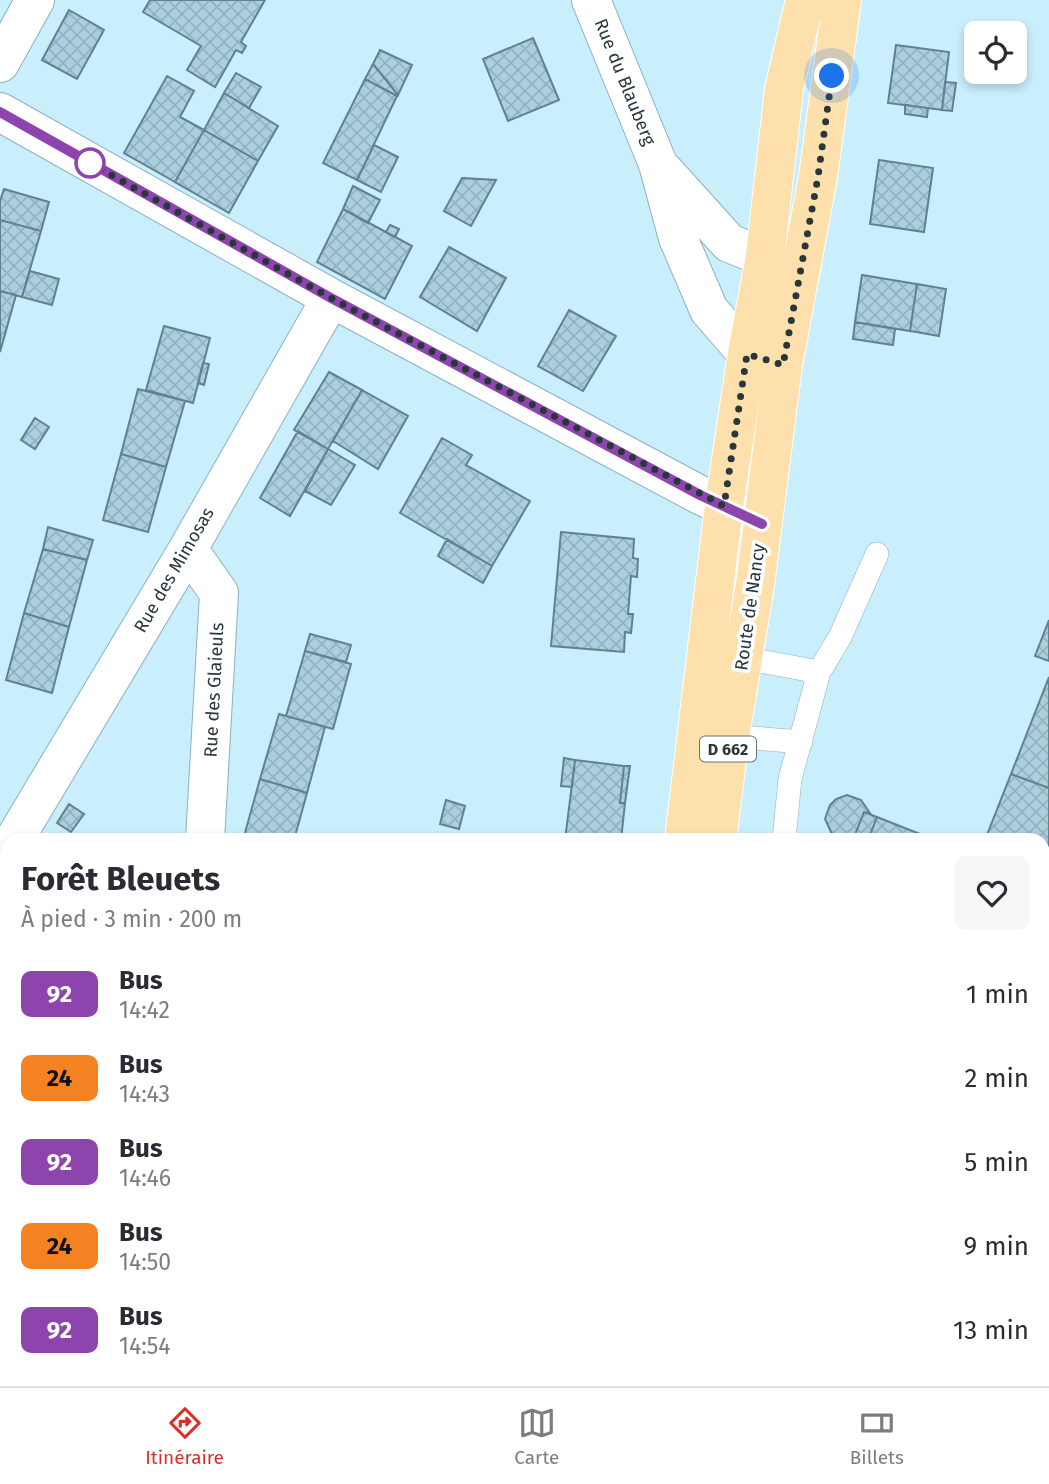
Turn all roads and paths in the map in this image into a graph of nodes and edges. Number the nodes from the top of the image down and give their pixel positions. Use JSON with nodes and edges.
{"nodes":[{"id":1,"x":35,"y":0,"type":"edge"},
{"id":2,"x":591,"y":0,"type":"edge"},
{"id":3,"x":805,"y":0,"type":"edge"},
{"id":4,"x":842,"y":0,"type":"edge"},
{"id":5,"x":0,"y":63,"type":"edge"},
{"id":6,"x":0,"y":112,"type":"edge"},
{"id":7,"x":658,"y":164,"type":"junction"},
{"id":8,"x":765,"y":257,"type":"junction"},
{"id":9,"x":801,"y":271,"type":"junction"},
{"id":10,"x":331,"y":298,"type":"junction"},
{"id":11,"x":747,"y":354,"type":"junction"},
{"id":12,"x":783,"y":365,"type":"junction"},
{"id":13,"x":724,"y":506,"type":"junction"},
{"id":14,"x":762,"y":524,"type":"junction"},
{"id":15,"x":188,"y":549,"type":"junction"},
{"id":16,"x":877,"y":554,"type":"dead end"},
{"id":17,"x":744,"y":658,"type":"junction"},
{"id":18,"x":819,"y":672,"type":"junction"},
{"id":19,"x":702,"y":685,"type":"junction"},
{"id":20,"x":730,"y":736,"type":"junction"},
{"id":21,"x":801,"y":742,"type":"junction"},
{"id":22,"x":17,"y":833,"type":"edge"},
{"id":23,"x":205,"y":833,"type":"edge"},
{"id":24,"x":685,"y":833,"type":"edge"},
{"id":25,"x":718,"y":833,"type":"edge"},
{"id":26,"x":785,"y":833,"type":"edge"}],
"edges":[{"from":1,"to":5,"type":"street"},
{"from":2,"to":7,"type":"street","name":"Rue du Blauberg"},
{"from":3,"to":8,"type":"main road","name":"Route de Nancy","number":"D 662"},
{"from":4,"to":9,"type":"main road","name":"Route de Nancy","number":"D 662"},
{"from":6,"to":10,"type":"street"},
{"from":7,"to":8,"type":"street","name":"Rue du Blauberg"},
{"from":7,"to":11,"type":"street","name":"Rue du Blauberg"},
{"from":8,"to":9,"type":"street","name":"Rue du Blauberg"},
{"from":8,"to":11,"type":"main road","name":"Route de Nancy","number":"D 662"},
{"from":9,"to":12,"type":"main road","name":"Route de Nancy","number":"D 662"},
{"from":10,"to":13,"type":"street"},
{"from":10,"to":15,"type":"street","name":"Rue des Mimosas"},
{"from":11,"to":12,"type":"street"},
{"from":11,"to":13,"type":"main road","name":"Route de Nancy","number":"D 662"},
{"from":12,"to":14,"type":"main road","name":"Route de Nancy","number":"D 662"},
{"from":13,"to":14,"type":"street"},
{"from":13,"to":19,"type":"main road","name":"Route de Nancy","number":"D 662"},
{"from":14,"to":17,"type":"main road","name":"Route de Nancy","number":"D 662"},
{"from":15,"to":22,"type":"street","name":"Rue des Mimosas"},
{"from":15,"to":23,"type":"street","name":"Rue des Glaieuls"},
{"from":16,"to":18,"type":"lane"},
{"from":17,"to":18,"type":"lane"},
{"from":17,"to":19,"type":"lane"},
{"from":17,"to":20,"type":"main road","name":"Route de Nancy","number":"D 662"},
{"from":18,"to":21,"type":"lane"},
{"from":19,"to":20,"type":"lane"},
{"from":19,"to":24,"type":"main road","name":"Route de Nancy","number":"D 662"},
{"from":20,"to":21,"type":"lane"},
{"from":20,"to":25,"type":"main road","name":"Route de Nancy","number":"D 662"},
{"from":21,"to":26,"type":"lane"}]}
